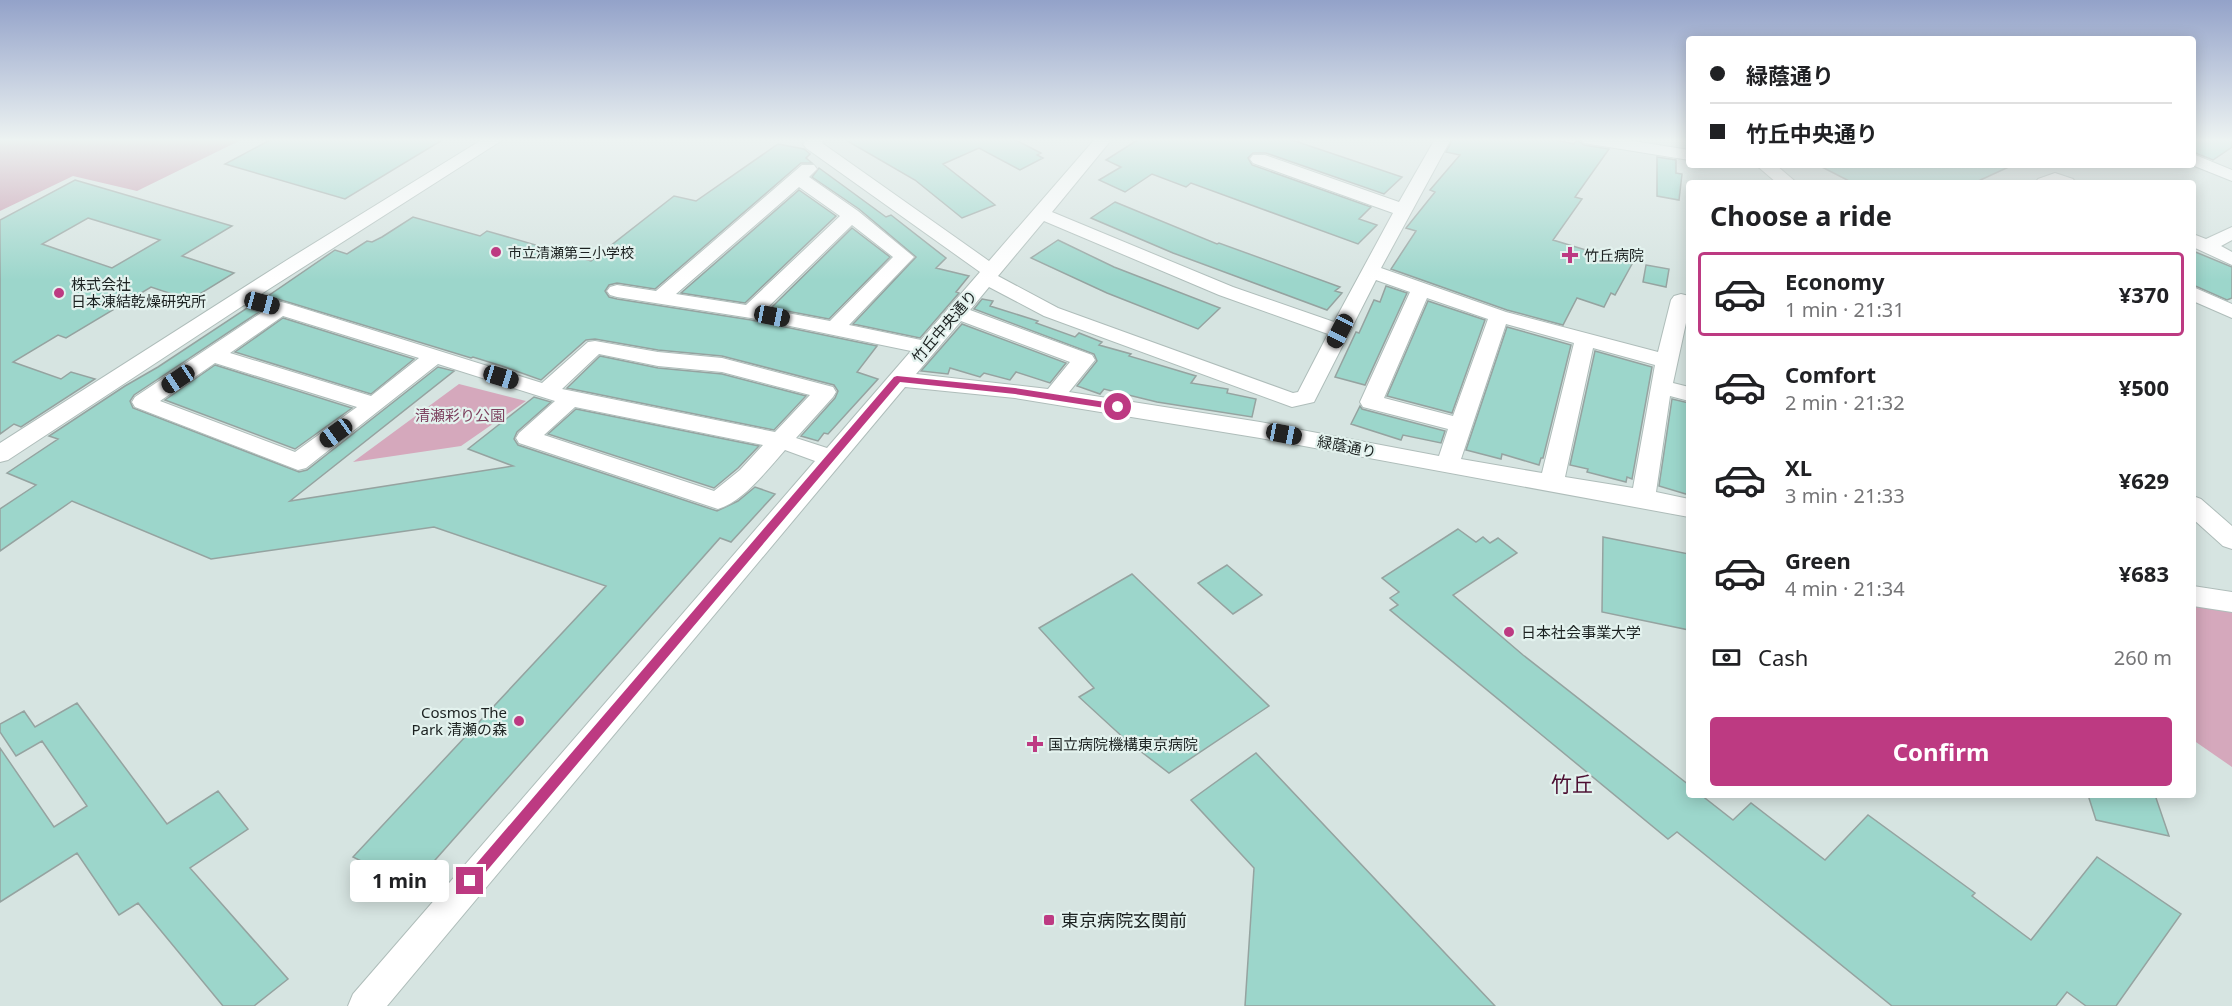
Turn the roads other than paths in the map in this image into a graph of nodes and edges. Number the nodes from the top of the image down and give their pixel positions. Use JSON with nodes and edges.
{"nodes":[{"id":1,"x":420,"y":186,"type":"edge"},
{"id":2,"x":789,"y":186,"type":"edge"},
{"id":3,"x":809,"y":186,"type":"edge"},
{"id":4,"x":873,"y":186,"type":"edge"},
{"id":5,"x":1063,"y":186,"type":"edge"},
{"id":6,"x":1335,"y":186,"type":"edge"},
{"id":7,"x":1417,"y":186,"type":"edge"},
{"id":8,"x":1403,"y":210,"type":"junction"},
{"id":9,"x":1040,"y":213,"type":"junction"},
{"id":10,"x":851,"y":215,"type":"junction"},
{"id":11,"x":2232,"y":233,"type":"edge"},
{"id":12,"x":2199,"y":243,"type":"edge"},
{"id":13,"x":2232,"y":259,"type":"edge"},
{"id":14,"x":1370,"y":271,"type":"junction"},
{"id":15,"x":989,"y":274,"type":"junction"},
{"id":16,"x":1421,"y":289,"type":"junction"},
{"id":17,"x":617,"y":291,"type":"dead end"},
{"id":18,"x":2196,"y":294,"type":"edge"},
{"id":19,"x":661,"y":297,"type":"junction"},
{"id":20,"x":242,"y":298,"type":"junction"},
{"id":21,"x":1686,"y":301,"type":"edge"},
{"id":22,"x":282,"y":308,"type":"junction"},
{"id":23,"x":751,"y":312,"type":"junction"},
{"id":24,"x":956,"y":312,"type":"junction"},
{"id":25,"x":2232,"y":312,"type":"edge"},
{"id":26,"x":1499,"y":316,"type":"junction"},
{"id":27,"x":835,"y":328,"type":"junction"},
{"id":28,"x":1340,"y":331,"type":"junction"},
{"id":29,"x":1585,"y":339,"type":"junction"},
{"id":30,"x":926,"y":347,"type":"junction"},
{"id":31,"x":213,"y":355,"type":"junction"},
{"id":32,"x":434,"y":356,"type":"junction"},
{"id":33,"x":1667,"y":361,"type":"junction"},
{"id":34,"x":897,"y":379,"type":"junction"},
{"id":35,"x":1661,"y":387,"type":"junction"},
{"id":36,"x":546,"y":391,"type":"junction"},
{"id":37,"x":1686,"y":393,"type":"edge"},
{"id":38,"x":1052,"y":398,"type":"junction"},
{"id":39,"x":571,"y":399,"type":"junction"},
{"id":40,"x":374,"y":405,"type":"junction"},
{"id":41,"x":1461,"y":425,"type":"junction"},
{"id":42,"x":782,"y":441,"type":"junction"},
{"id":43,"x":0,"y":454,"type":"edge"},
{"id":44,"x":830,"y":458,"type":"junction"},
{"id":45,"x":1447,"y":465,"type":"junction"},
{"id":46,"x":1552,"y":481,"type":"junction"},
{"id":47,"x":1643,"y":498,"type":"junction"},
{"id":48,"x":1686,"y":507,"type":"edge"},
{"id":49,"x":2196,"y":507,"type":"edge"},
{"id":50,"x":2228,"y":527,"type":"edge"},
{"id":51,"x":2196,"y":596,"type":"edge"},
{"id":52,"x":2232,"y":602,"type":"edge"},
{"id":53,"x":365,"y":1006,"type":"edge"}],
"edges":[{"from":1,"to":20,"type":"street"},
{"from":2,"to":19,"type":"street"},
{"from":3,"to":10,"type":"street"},
{"from":4,"to":15,"type":"street"},
{"from":5,"to":9,"type":"street","name":"竹丘中央通り"},
{"from":6,"to":8,"type":"street"},
{"from":7,"to":8,"type":"street"},
{"from":8,"to":14,"type":"street"},
{"from":9,"to":15,"type":"street","name":"竹丘中央通り"},
{"from":9,"to":28,"type":"street"},
{"from":10,"to":23,"type":"street"},
{"from":10,"to":27,"type":"street"},
{"from":11,"to":12,"type":"street"},
{"from":12,"to":13,"type":"street"},
{"from":14,"to":16,"type":"street"},
{"from":14,"to":28,"type":"street"},
{"from":15,"to":24,"type":"street","name":"竹丘中央通り"},
{"from":15,"to":28,"type":"street"},
{"from":16,"to":26,"type":"street"},
{"from":16,"to":41,"type":"street"},
{"from":17,"to":19,"type":"street"},
{"from":18,"to":25,"type":"street"},
{"from":19,"to":23,"type":"street"},
{"from":20,"to":22,"type":"street"},
{"from":20,"to":43,"type":"street"},
{"from":21,"to":33,"type":"street"},
{"from":22,"to":31,"type":"street"},
{"from":22,"to":32,"type":"street"},
{"from":23,"to":27,"type":"street"},
{"from":24,"to":30,"type":"street","name":"竹丘中央通り"},
{"from":24,"to":38,"type":"street"},
{"from":26,"to":29,"type":"street"},
{"from":26,"to":41,"type":"street"},
{"from":27,"to":30,"type":"street"},
{"from":29,"to":33,"type":"street"},
{"from":29,"to":46,"type":"street"},
{"from":30,"to":34,"type":"street","name":"竹丘中央通り"},
{"from":31,"to":40,"type":"street"},
{"from":31,"to":40,"type":"street"},
{"from":32,"to":36,"type":"street"},
{"from":32,"to":40,"type":"street"},
{"from":33,"to":35,"type":"street"},
{"from":34,"to":38,"type":"street","name":"緑蔭通り"},
{"from":34,"to":44,"type":"street","name":"竹丘中央通り"},
{"from":35,"to":37,"type":"street"},
{"from":35,"to":47,"type":"street"},
{"from":36,"to":39,"type":"street"},
{"from":36,"to":42,"type":"street"},
{"from":38,"to":45,"type":"street","name":"緑蔭通り"},
{"from":39,"to":42,"type":"street"},
{"from":39,"to":42,"type":"street"},
{"from":41,"to":45,"type":"street"},
{"from":42,"to":44,"type":"street"},
{"from":44,"to":53,"type":"street","name":"竹丘中央通り"},
{"from":45,"to":46,"type":"street","name":"緑蔭通り"},
{"from":46,"to":47,"type":"street","name":"緑蔭通り"},
{"from":47,"to":48,"type":"street","name":"緑蔭通り"},
{"from":49,"to":50,"type":"street"},
{"from":51,"to":52,"type":"street"}]}
